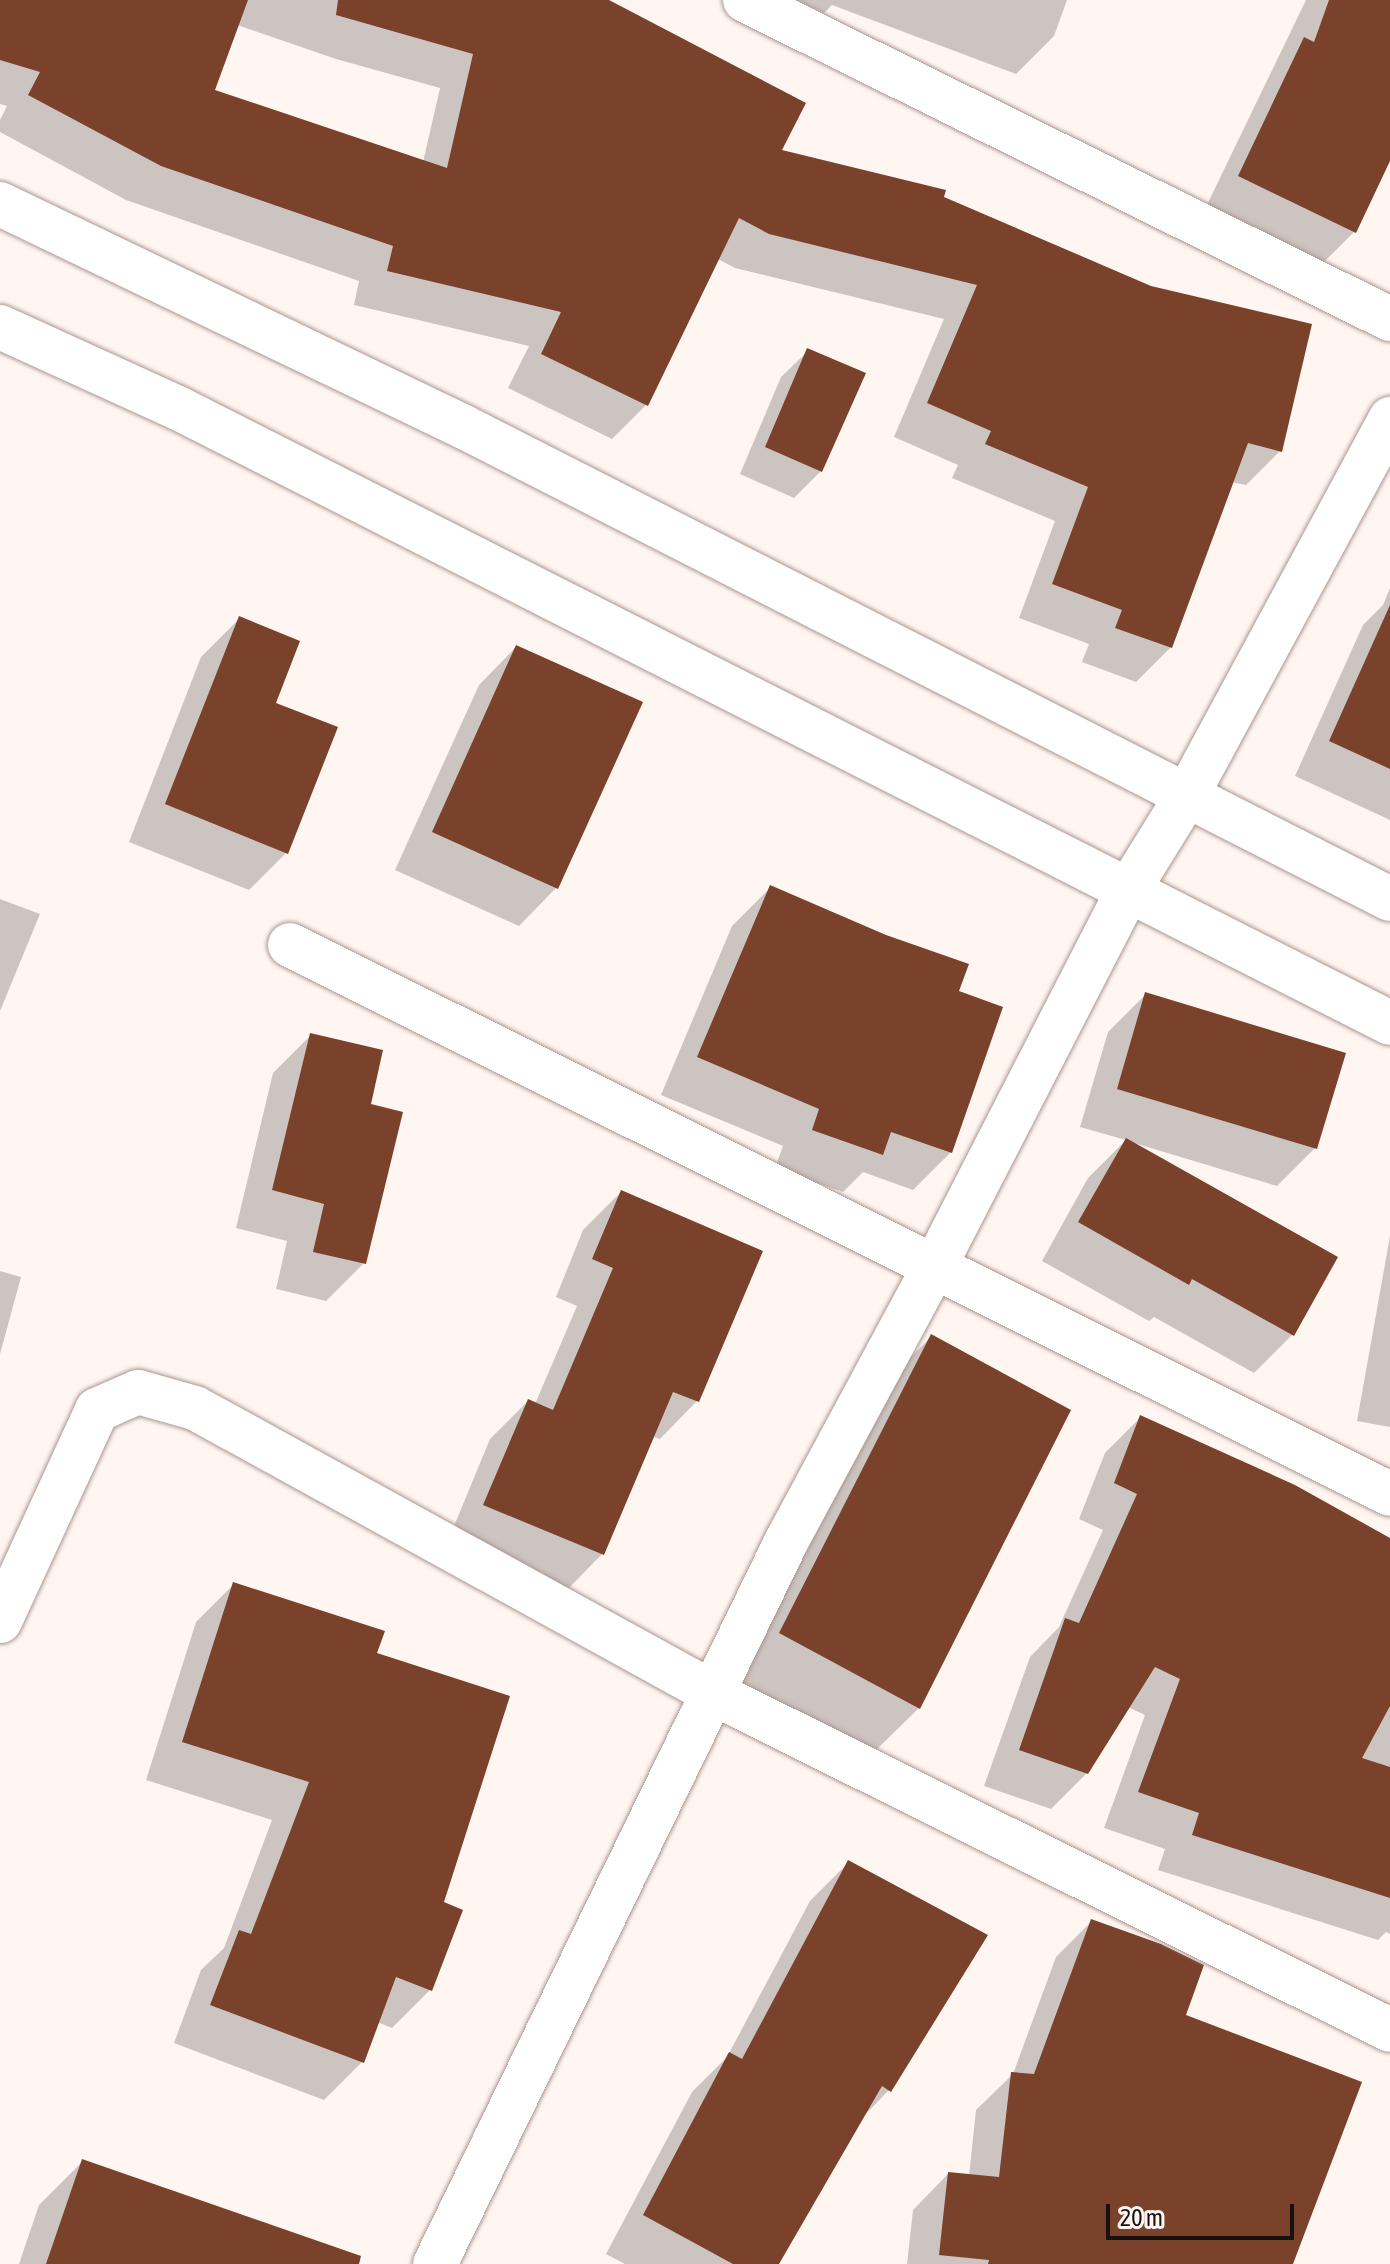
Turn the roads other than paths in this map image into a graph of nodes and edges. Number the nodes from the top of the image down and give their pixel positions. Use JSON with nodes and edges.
{"nodes":[{"id":1,"x":745,"y":0,"type":"edge"},
{"id":2,"x":0,"y":204,"type":"edge"},
{"id":3,"x":1390,"y":319,"type":"edge"},
{"id":4,"x":0,"y":327,"type":"edge"},
{"id":5,"x":1390,"y":419,"type":"edge"},
{"id":6,"x":1186,"y":797,"type":"junction"},
{"id":7,"x":1129,"y":889,"type":"junction"},
{"id":8,"x":1390,"y":899,"type":"edge"},
{"id":9,"x":290,"y":945,"type":"dead end"},
{"id":10,"x":1390,"y":1023,"type":"edge"},
{"id":11,"x":936,"y":1264,"type":"junction"},
{"id":12,"x":1390,"y":1494,"type":"edge"},
{"id":13,"x":0,"y":1621,"type":"edge"},
{"id":14,"x":713,"y":1693,"type":"junction"},
{"id":15,"x":1390,"y":2030,"type":"edge"},
{"id":16,"x":435,"y":2264,"type":"edge"}],
"edges":[{"from":1,"to":3,"type":"street"},
{"from":2,"to":6,"type":"street"},
{"from":4,"to":7,"type":"street"},
{"from":5,"to":6,"type":"street"},
{"from":6,"to":7,"type":"street"},
{"from":6,"to":8,"type":"street"},
{"from":7,"to":10,"type":"street"},
{"from":7,"to":11,"type":"street"},
{"from":9,"to":11,"type":"street"},
{"from":11,"to":12,"type":"street"},
{"from":11,"to":14,"type":"street"},
{"from":13,"to":14,"type":"street"},
{"from":14,"to":15,"type":"street"},
{"from":14,"to":16,"type":"street"}]}
